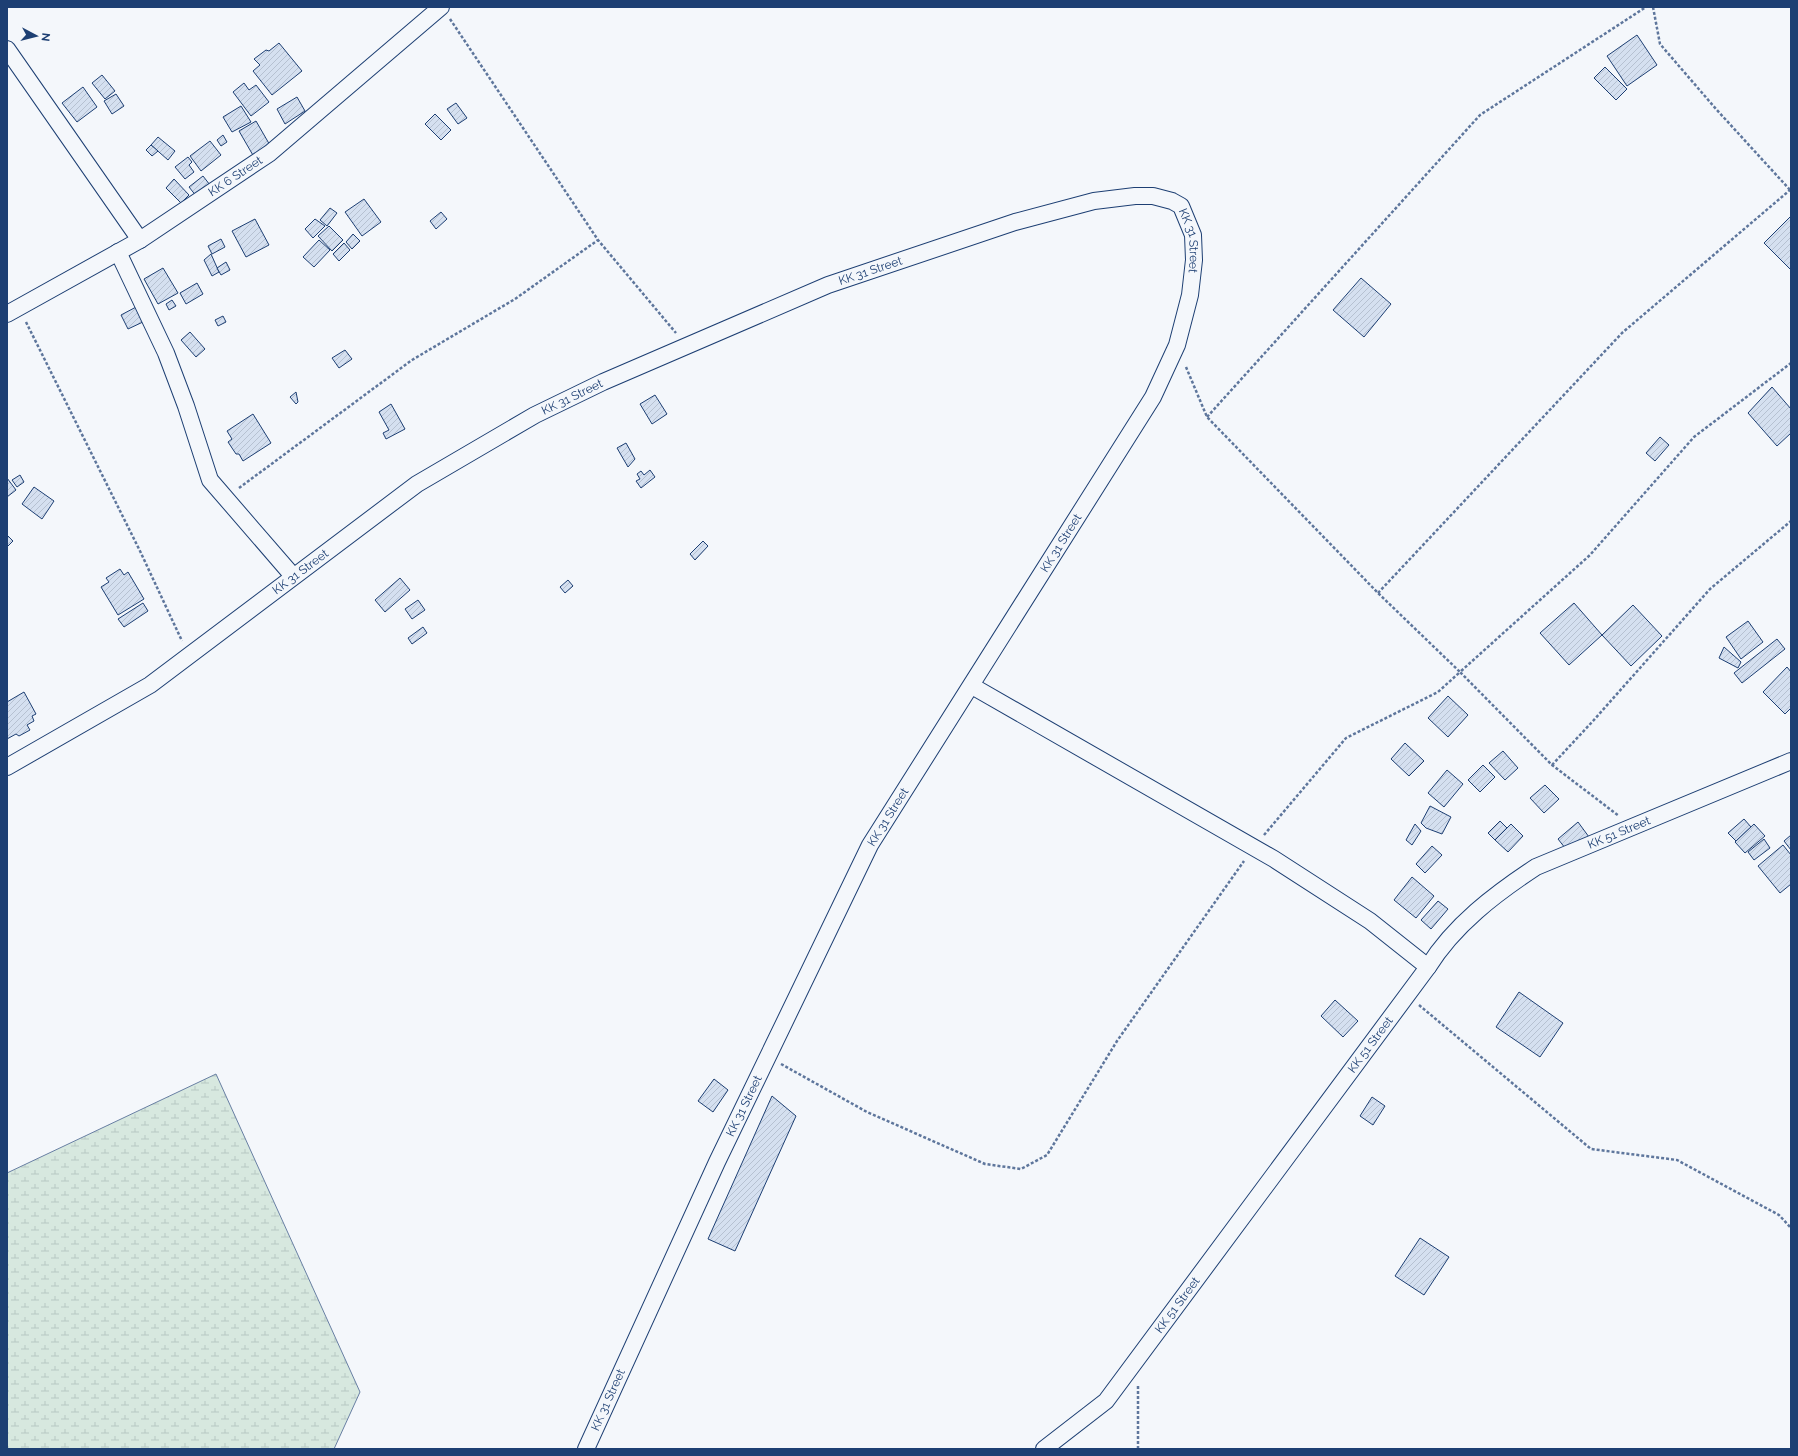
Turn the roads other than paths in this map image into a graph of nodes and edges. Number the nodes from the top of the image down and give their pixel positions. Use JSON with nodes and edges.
{"nodes":[{"id":1,"x":444,"y":10,"type":"edge"},
{"id":2,"x":7,"y":49,"type":"edge"},
{"id":3,"x":140,"y":240,"type":"junction"},
{"id":4,"x":118,"y":252,"type":"junction"},
{"id":5,"x":13,"y":311,"type":"edge"},
{"id":6,"x":293,"y":576,"type":"junction"},
{"id":7,"x":972,"y":686,"type":"junction"},
{"id":8,"x":1791,"y":761,"type":"edge"},
{"id":9,"x":7,"y":767,"type":"edge"},
{"id":10,"x":1428,"y":967,"type":"junction"},
{"id":11,"x":586,"y":1449,"type":"edge"},
{"id":12,"x":1044,"y":1449,"type":"edge"}],
"edges":[{"from":1,"to":3,"type":"street","name":"KK 6 Street"},
{"from":2,"to":3,"type":"street"},
{"from":3,"to":4,"type":"street","name":"KK 6 Street"},
{"from":4,"to":5,"type":"street","name":"KK 6 Street"},
{"from":4,"to":6,"type":"street"},
{"from":6,"to":7,"type":"street","name":"KK 31 Street"},
{"from":6,"to":9,"type":"street","name":"KK 31 Street"},
{"from":7,"to":10,"type":"street"},
{"from":7,"to":11,"type":"street","name":"KK 31 Street"},
{"from":8,"to":10,"type":"street","name":"KK 51 Street"},
{"from":10,"to":12,"type":"street","name":"KK 51 Street"}]}
